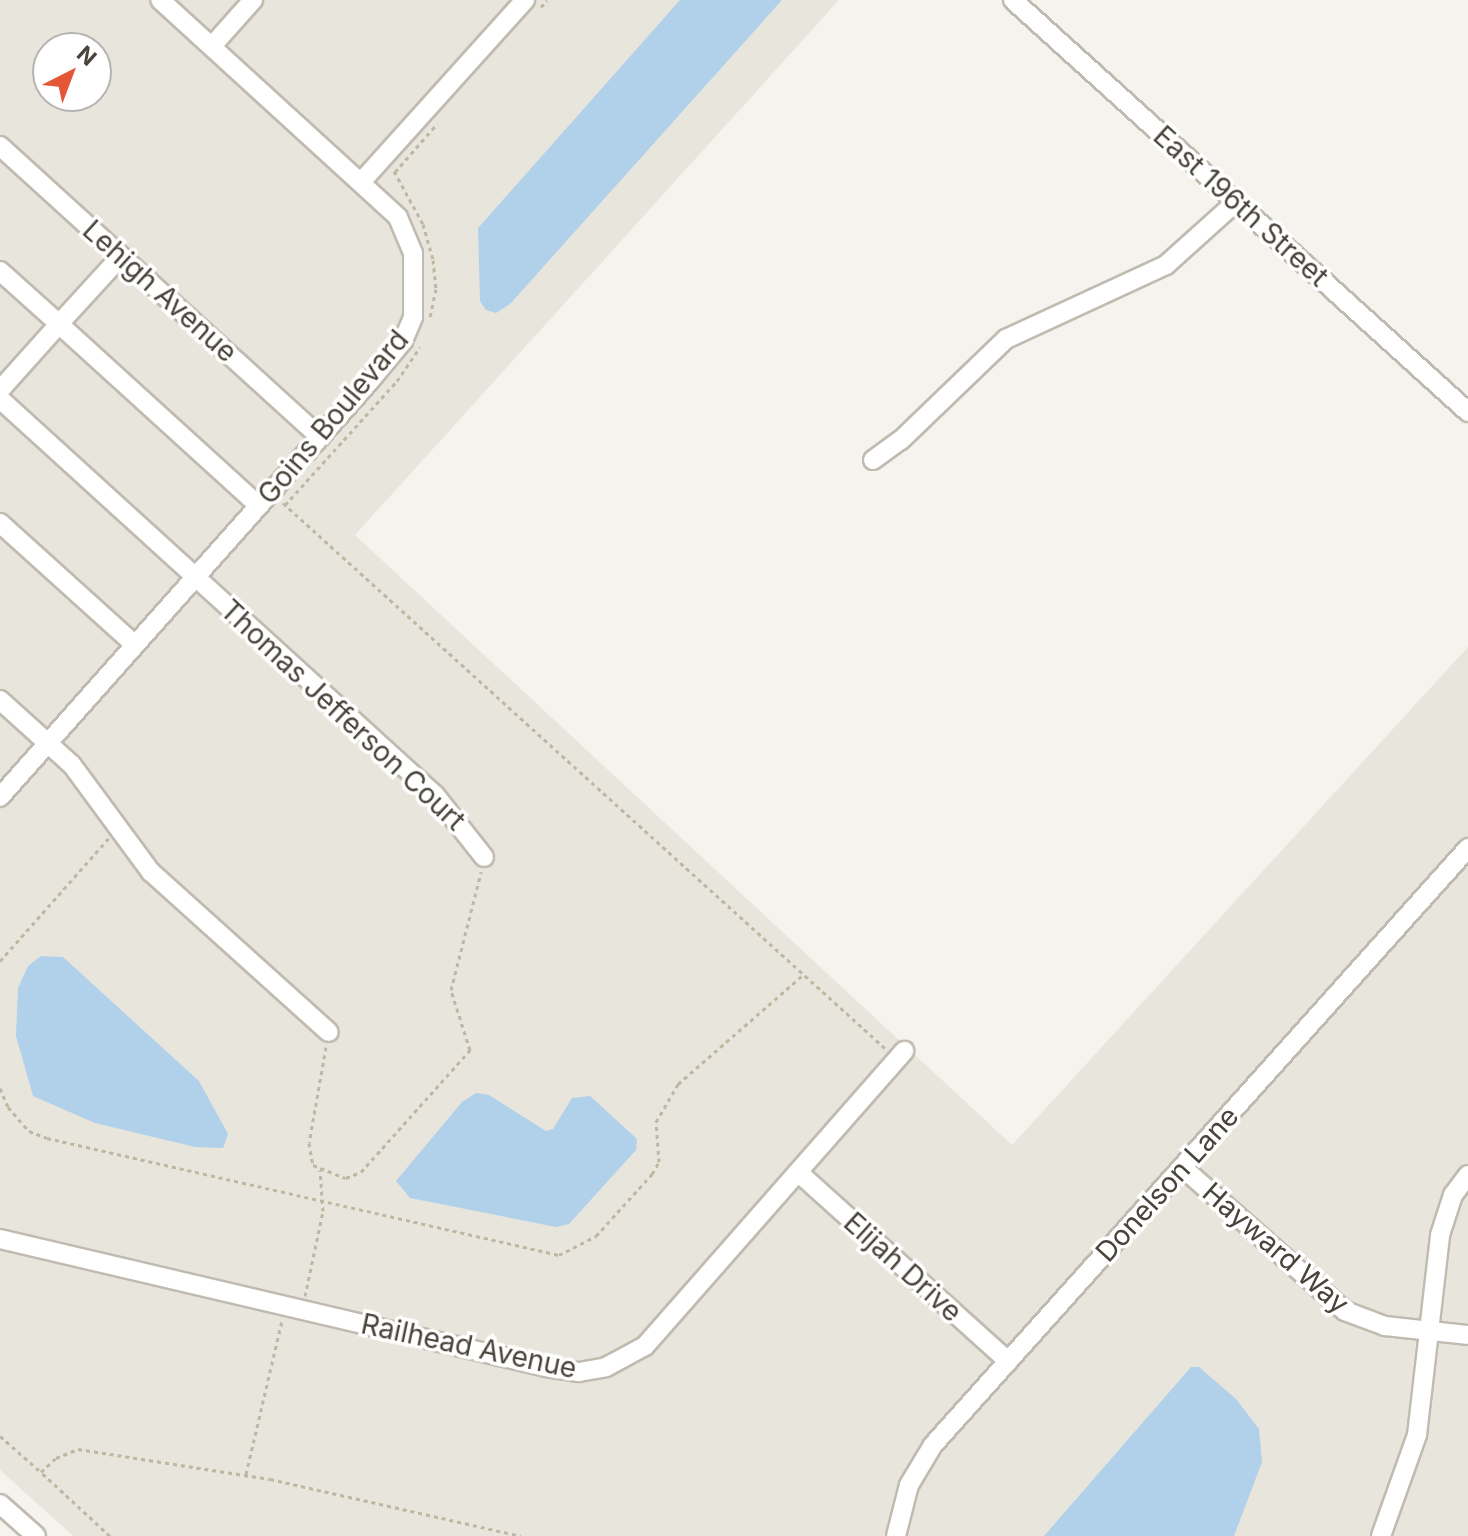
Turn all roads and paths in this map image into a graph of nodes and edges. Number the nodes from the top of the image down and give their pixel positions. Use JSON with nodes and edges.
{"nodes":[{"id":1,"x":160,"y":0,"type":"edge"},
{"id":2,"x":253,"y":0,"type":"edge"},
{"id":3,"x":525,"y":0,"type":"edge"},
{"id":4,"x":1013,"y":0,"type":"edge"},
{"id":5,"x":212,"y":46,"type":"junction"},
{"id":6,"x":0,"y":146,"type":"edge"},
{"id":7,"x":362,"y":181,"type":"junction"},
{"id":8,"x":1236,"y":202,"type":"junction"},
{"id":9,"x":121,"y":256,"type":"junction"},
{"id":10,"x":0,"y":271,"type":"edge"},
{"id":11,"x":59,"y":324,"type":"junction"},
{"id":12,"x":0,"y":390,"type":"edge"},
{"id":13,"x":0,"y":399,"type":"edge"},
{"id":14,"x":1468,"y":412,"type":"edge"},
{"id":15,"x":320,"y":437,"type":"junction"},
{"id":16,"x":873,"y":460,"type":"dead end"},
{"id":17,"x":265,"y":499,"type":"junction"},
{"id":18,"x":0,"y":523,"type":"edge"},
{"id":19,"x":196,"y":577,"type":"junction"},
{"id":20,"x":135,"y":645,"type":"junction"},
{"id":21,"x":0,"y":700,"type":"edge"},
{"id":22,"x":48,"y":743,"type":"junction"},
{"id":23,"x":0,"y":797,"type":"edge"},
{"id":24,"x":118,"y":829,"type":"junction"},
{"id":25,"x":1468,"y":848,"type":"edge"},
{"id":26,"x":484,"y":857,"type":"joint"},
{"id":27,"x":0,"y":961,"type":"edge"},
{"id":28,"x":804,"y":974,"type":"junction"},
{"id":29,"x":329,"y":1032,"type":"joint"},
{"id":30,"x":901,"y":1055,"type":"joint"},
{"id":31,"x":0,"y":1088,"type":"edge"},
{"id":32,"x":1182,"y":1167,"type":"junction"},
{"id":33,"x":320,"y":1170,"type":"junction"},
{"id":34,"x":798,"y":1172,"type":"junction"},
{"id":35,"x":1468,"y":1175,"type":"edge"},
{"id":36,"x":323,"y":1203,"type":"junction"},
{"id":37,"x":0,"y":1239,"type":"edge"},
{"id":38,"x":294,"y":1308,"type":"junction"},
{"id":39,"x":1429,"y":1331,"type":"junction"},
{"id":40,"x":1468,"y":1335,"type":"edge"},
{"id":41,"x":1008,"y":1361,"type":"junction"},
{"id":42,"x":0,"y":1436,"type":"edge"},
{"id":43,"x":41,"y":1472,"type":"junction"},
{"id":44,"x":245,"y":1475,"type":"junction"},
{"id":45,"x":0,"y":1504,"type":"edge"},
{"id":46,"x":36,"y":1536,"type":"edge"},
{"id":47,"x":110,"y":1536,"type":"edge"},
{"id":48,"x":521,"y":1536,"type":"edge"},
{"id":49,"x":896,"y":1536,"type":"edge"},
{"id":50,"x":1381,"y":1536,"type":"edge"}],
"edges":[{"from":1,"to":5,"type":"street","name":"Goins Boulevard"},
{"from":2,"to":5,"type":"street"},
{"from":3,"to":7,"type":"street"},
{"from":4,"to":8,"type":"street","name":"East 196th Street"},
{"from":5,"to":7,"type":"street","name":"Goins Boulevard"},
{"from":6,"to":9,"type":"street","name":"Lehigh Avenue"},
{"from":7,"to":15,"type":"street","name":"Goins Boulevard"},
{"from":8,"to":14,"type":"street","name":"East 196th Street"},
{"from":8,"to":16,"type":"street"},
{"from":9,"to":11,"type":"street"},
{"from":9,"to":15,"type":"street","name":"Lehigh Avenue"},
{"from":10,"to":11,"type":"street"},
{"from":11,"to":12,"type":"street"},
{"from":11,"to":17,"type":"street"},
{"from":13,"to":19,"type":"street","name":"Thomas Jefferson Court"},
{"from":15,"to":17,"type":"street","name":"Goins Boulevard"},
{"from":17,"to":19,"type":"street","name":"Goins Boulevard"},
{"from":17,"to":28,"type":"path"},
{"from":18,"to":20,"type":"street"},
{"from":19,"to":20,"type":"street","name":"Goins Boulevard"},
{"from":19,"to":26,"type":"street","name":"Thomas Jefferson Court"},
{"from":20,"to":22,"type":"street","name":"Goins Boulevard"},
{"from":21,"to":22,"type":"street"},
{"from":22,"to":23,"type":"street","name":"Goins Boulevard"},
{"from":22,"to":24,"type":"street"},
{"from":24,"to":27,"type":"path"},
{"from":24,"to":29,"type":"street"},
{"from":25,"to":32,"type":"street","name":"Donelson Lane"},
{"from":26,"to":33,"type":"path"},
{"from":28,"to":30,"type":"path"},
{"from":28,"to":36,"type":"path"},
{"from":29,"to":33,"type":"path"},
{"from":30,"to":34,"type":"street","name":"Railhead Avenue"},
{"from":31,"to":36,"type":"path"},
{"from":32,"to":39,"type":"street","name":"Hayward Way"},
{"from":32,"to":41,"type":"street","name":"Donelson Lane"},
{"from":33,"to":36,"type":"path"},
{"from":34,"to":38,"type":"street","name":"Railhead Avenue"},
{"from":34,"to":41,"type":"street","name":"Elijah Drive"},
{"from":35,"to":39,"type":"street"},
{"from":36,"to":38,"type":"path"},
{"from":37,"to":38,"type":"street","name":"Railhead Avenue"},
{"from":38,"to":44,"type":"path"},
{"from":39,"to":40,"type":"street","name":"Hayward Way"},
{"from":39,"to":50,"type":"street"},
{"from":41,"to":49,"type":"street","name":"Donelson Lane"},
{"from":42,"to":43,"type":"path"},
{"from":43,"to":44,"type":"path"},
{"from":43,"to":47,"type":"path"},
{"from":44,"to":48,"type":"path"},
{"from":45,"to":46,"type":"street"}]}
